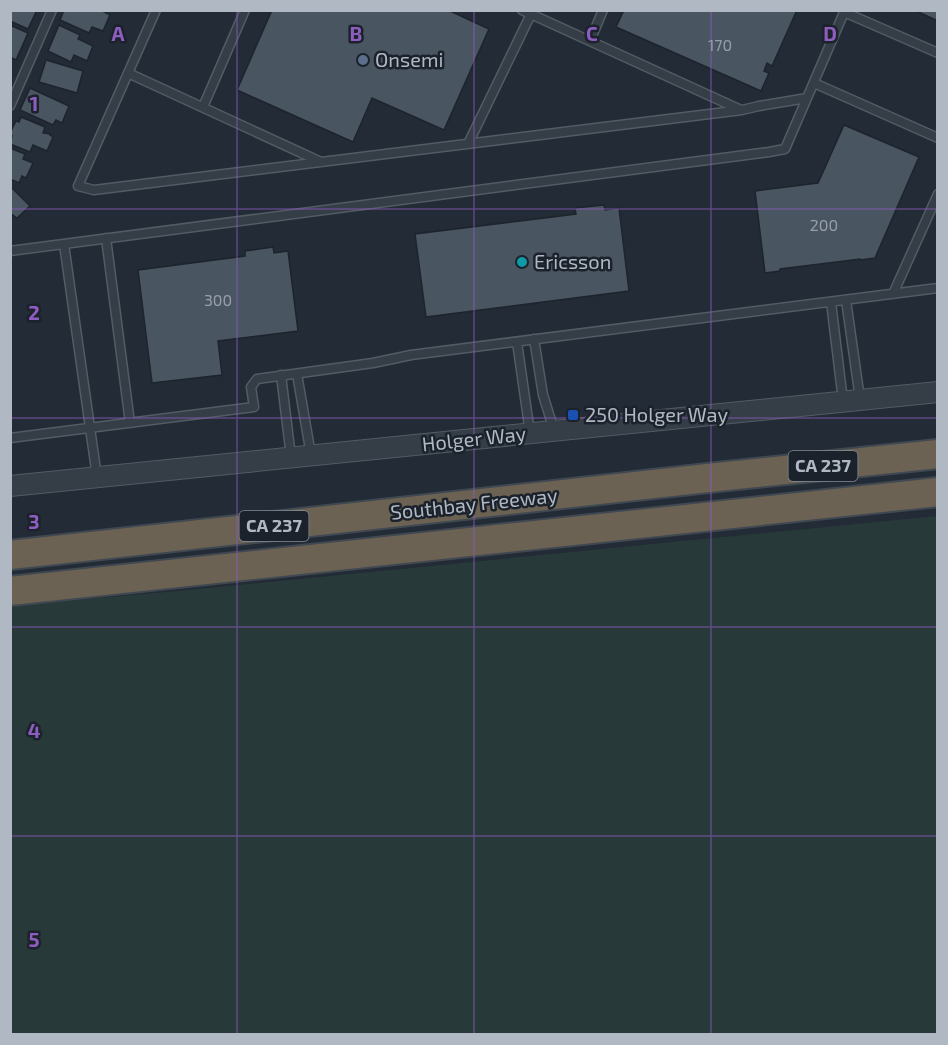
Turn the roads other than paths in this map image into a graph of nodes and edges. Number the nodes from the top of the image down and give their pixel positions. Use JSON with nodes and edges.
{"nodes":[{"id":1,"x":52,"y":10,"type":"edge"},
{"id":2,"x":156,"y":10,"type":"edge"},
{"id":3,"x":245,"y":10,"type":"edge"},
{"id":4,"x":522,"y":10,"type":"edge"},
{"id":5,"x":603,"y":10,"type":"edge"},
{"id":6,"x":844,"y":11,"type":"edge"},
{"id":7,"x":531,"y":15,"type":"junction"},
{"id":8,"x":590,"y":41,"type":"junction"},
{"id":9,"x":938,"y":53,"type":"edge"},
{"id":10,"x":128,"y":73,"type":"junction"},
{"id":11,"x":814,"y":83,"type":"junction"},
{"id":12,"x":807,"y":98,"type":"junction"},
{"id":13,"x":10,"y":106,"type":"edge"},
{"id":14,"x":203,"y":107,"type":"junction"},
{"id":15,"x":742,"y":110,"type":"junction"},
{"id":16,"x":938,"y":138,"type":"edge"},
{"id":17,"x":468,"y":144,"type":"junction"},
{"id":18,"x":322,"y":162,"type":"junction"},
{"id":19,"x":938,"y":194,"type":"edge"},
{"id":20,"x":106,"y":238,"type":"junction"},
{"id":21,"x":64,"y":244,"type":"junction"},
{"id":22,"x":10,"y":251,"type":"edge"},
{"id":23,"x":938,"y":288,"type":"edge"},
{"id":24,"x":893,"y":294,"type":"junction"},
{"id":25,"x":846,"y":300,"type":"junction"},
{"id":26,"x":831,"y":302,"type":"junction"},
{"id":27,"x":534,"y":339,"type":"junction"},
{"id":28,"x":517,"y":342,"type":"junction"},
{"id":29,"x":297,"y":374,"type":"junction"},
{"id":30,"x":281,"y":375,"type":"junction"},
{"id":31,"x":938,"y":392,"type":"edge"},
{"id":32,"x":851,"y":400,"type":"junction"},
{"id":33,"x":130,"y":423,"type":"junction"},
{"id":34,"x":90,"y":428,"type":"junction"},
{"id":35,"x":554,"y":431,"type":"junction"},
{"id":36,"x":530,"y":433,"type":"junction"},
{"id":37,"x":11,"y":437,"type":"edge"},
{"id":38,"x":938,"y":454,"type":"edge"},
{"id":39,"x":311,"y":455,"type":"junction"},
{"id":40,"x":291,"y":457,"type":"junction"},
{"id":41,"x":97,"y":477,"type":"junction"},
{"id":42,"x":10,"y":486,"type":"edge"},
{"id":43,"x":938,"y":492,"type":"edge"},
{"id":44,"x":10,"y":555,"type":"edge"},
{"id":45,"x":10,"y":579,"type":"edge"},
{"id":46,"x":103,"y":582,"type":"junction"},
{"id":47,"x":10,"y":591,"type":"edge"}],
"edges":[{"from":1,"to":13,"type":"lane"},
{"from":2,"to":10,"type":"lane"},
{"from":3,"to":14,"type":"lane"},
{"from":4,"to":7,"type":"lane"},
{"from":5,"to":8,"type":"lane"},
{"from":6,"to":9,"type":"lane"},
{"from":6,"to":11,"type":"lane"},
{"from":7,"to":8,"type":"lane"},
{"from":7,"to":17,"type":"lane"},
{"from":8,"to":15,"type":"lane"},
{"from":10,"to":14,"type":"lane"},
{"from":10,"to":18,"type":"lane"},
{"from":11,"to":12,"type":"lane"},
{"from":11,"to":16,"type":"lane"},
{"from":12,"to":15,"type":"lane"},
{"from":12,"to":20,"type":"lane"},
{"from":14,"to":18,"type":"lane"},
{"from":15,"to":17,"type":"lane"},
{"from":17,"to":18,"type":"lane"},
{"from":19,"to":24,"type":"lane"},
{"from":20,"to":21,"type":"lane"},
{"from":20,"to":33,"type":"lane"},
{"from":21,"to":22,"type":"lane"},
{"from":21,"to":34,"type":"lane"},
{"from":23,"to":24,"type":"lane"},
{"from":24,"to":25,"type":"lane"},
{"from":25,"to":26,"type":"lane"},
{"from":25,"to":32,"type":"lane"},
{"from":26,"to":27,"type":"lane"},
{"from":26,"to":32,"type":"lane"},
{"from":27,"to":28,"type":"lane"},
{"from":27,"to":35,"type":"lane"},
{"from":28,"to":29,"type":"lane"},
{"from":28,"to":36,"type":"lane"},
{"from":29,"to":30,"type":"lane"},
{"from":29,"to":39,"type":"lane"},
{"from":30,"to":33,"type":"lane"},
{"from":30,"to":40,"type":"lane"},
{"from":31,"to":32,"type":"street","name":"Holger Way"},
{"from":32,"to":35,"type":"street","name":"Holger Way"},
{"from":33,"to":34,"type":"lane"},
{"from":34,"to":37,"type":"lane"},
{"from":34,"to":41,"type":"lane"},
{"from":35,"to":36,"type":"street","name":"Holger Way"},
{"from":36,"to":39,"type":"street","name":"Holger Way"},
{"from":38,"to":44,"type":"highway","name":"Southbay Freeway","number":"CA 237"},
{"from":39,"to":40,"type":"street","name":"Holger Way"},
{"from":40,"to":41,"type":"street","name":"Holger Way"},
{"from":41,"to":42,"type":"street","name":"Holger Way"},
{"from":43,"to":46,"type":"highway","name":"Southbay Freeway","number":"CA 237"},
{"from":45,"to":46,"type":"highway"},
{"from":46,"to":47,"type":"highway","name":"Southbay Freeway","number":"CA 237"}]}
